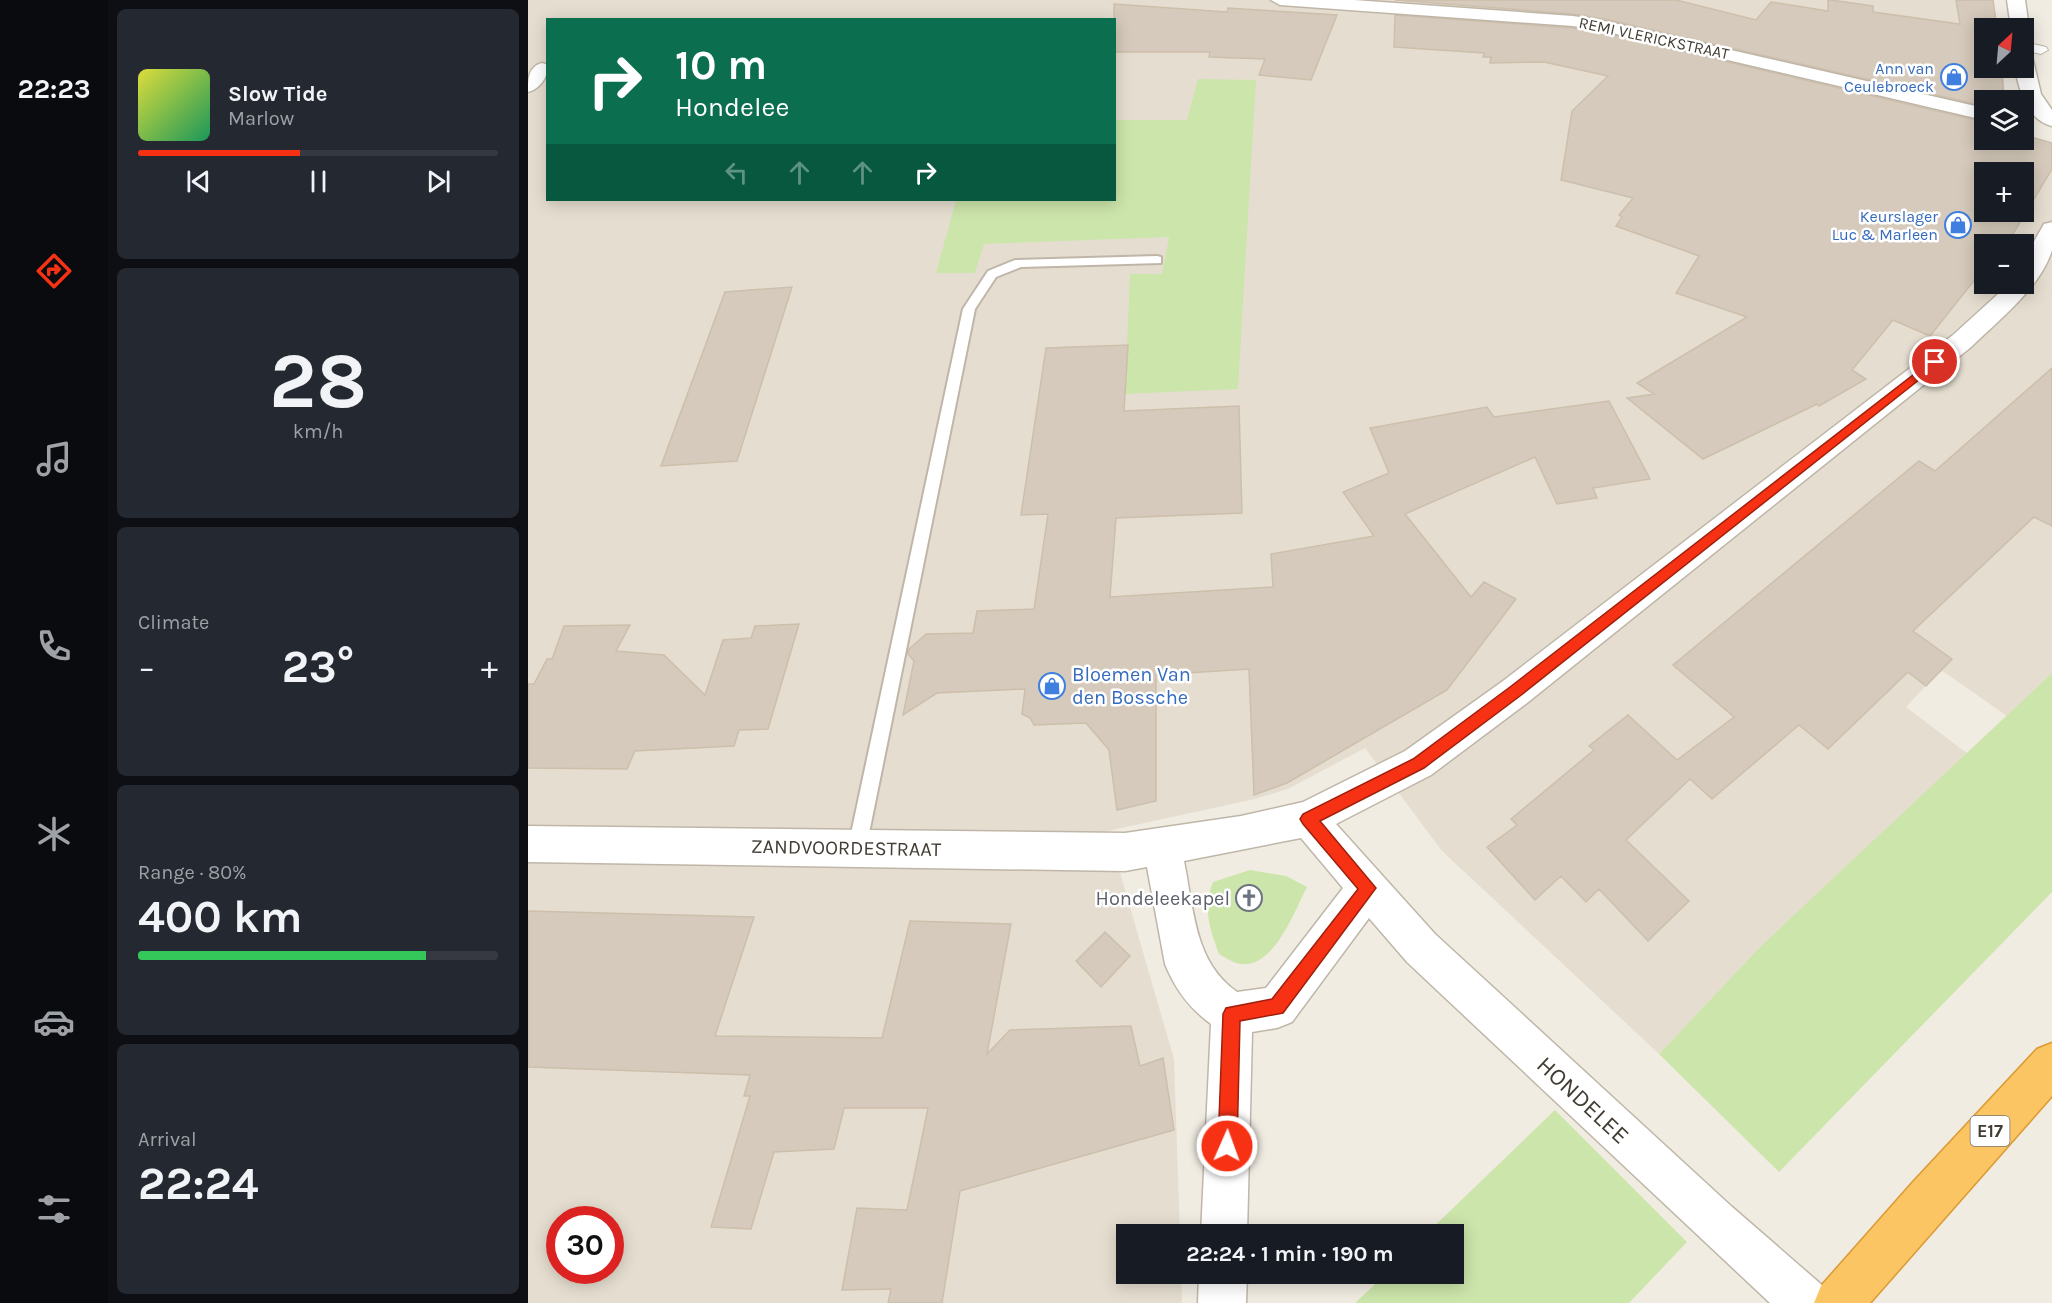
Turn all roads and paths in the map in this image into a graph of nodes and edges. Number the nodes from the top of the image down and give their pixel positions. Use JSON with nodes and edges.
{"nodes":[{"id":1,"x":1281,"y":0,"type":"edge"},
{"id":2,"x":2016,"y":0,"type":"edge"},
{"id":3,"x":2019,"y":18,"type":"edge"},
{"id":4,"x":2034,"y":48,"type":"edge"},
{"id":5,"x":2041,"y":50,"type":"dead end"},
{"id":6,"x":542,"y":69,"type":"dead end"},
{"id":7,"x":2026,"y":78,"type":"edge"},
{"id":8,"x":528,"y":86,"type":"edge"},
{"id":9,"x":1974,"y":112,"type":"edge"},
{"id":10,"x":2043,"y":115,"type":"edge"},
{"id":11,"x":2052,"y":229,"type":"edge"},
{"id":12,"x":1157,"y":260,"type":"dead end"},
{"id":13,"x":2034,"y":261,"type":"edge"},
{"id":14,"x":2014,"y":294,"type":"edge"},
{"id":15,"x":1308,"y":819,"type":"junction"},
{"id":16,"x":528,"y":844,"type":"edge"},
{"id":17,"x":1162,"y":846,"type":"junction"},
{"id":18,"x":857,"y":848,"type":"junction"},
{"id":19,"x":1368,"y":888,"type":"junction"},
{"id":20,"x":1232,"y":1014,"type":"junction"},
{"id":21,"x":2052,"y":1064,"type":"edge"},
{"id":22,"x":1224,"y":1224,"type":"edge"},
{"id":23,"x":1223,"y":1284,"type":"edge"},
{"id":24,"x":1222,"y":1303,"type":"edge"},
{"id":25,"x":1806,"y":1303,"type":"edge"},
{"id":26,"x":1838,"y":1303,"type":"edge"}],
"edges":[{"from":1,"to":9,"type":"street","name":"REMI VLERICKSTRAAT"},
{"from":2,"to":3,"type":"street"},
{"from":4,"to":5,"type":"street"},
{"from":6,"to":8,"type":"street"},
{"from":7,"to":10,"type":"street"},
{"from":11,"to":13,"type":"street"},
{"from":12,"to":18,"type":"lane"},
{"from":14,"to":15,"type":"street","name":"ZANDVOORDESTRAAT"},
{"from":15,"to":17,"type":"street","name":"ZANDVOORDESTRAAT"},
{"from":15,"to":19,"type":"street","name":"HONDELEE"},
{"from":16,"to":18,"type":"street","name":"ZANDVOORDESTRAAT"},
{"from":17,"to":18,"type":"street","name":"ZANDVOORDESTRAAT"},
{"from":17,"to":20,"type":"street"},
{"from":19,"to":20,"type":"street"},
{"from":19,"to":25,"type":"street","name":"HONDELEE"},
{"from":20,"to":22,"type":"street"},
{"from":21,"to":26,"type":"highway","number":"E17"},
{"from":23,"to":24,"type":"street"}]}
